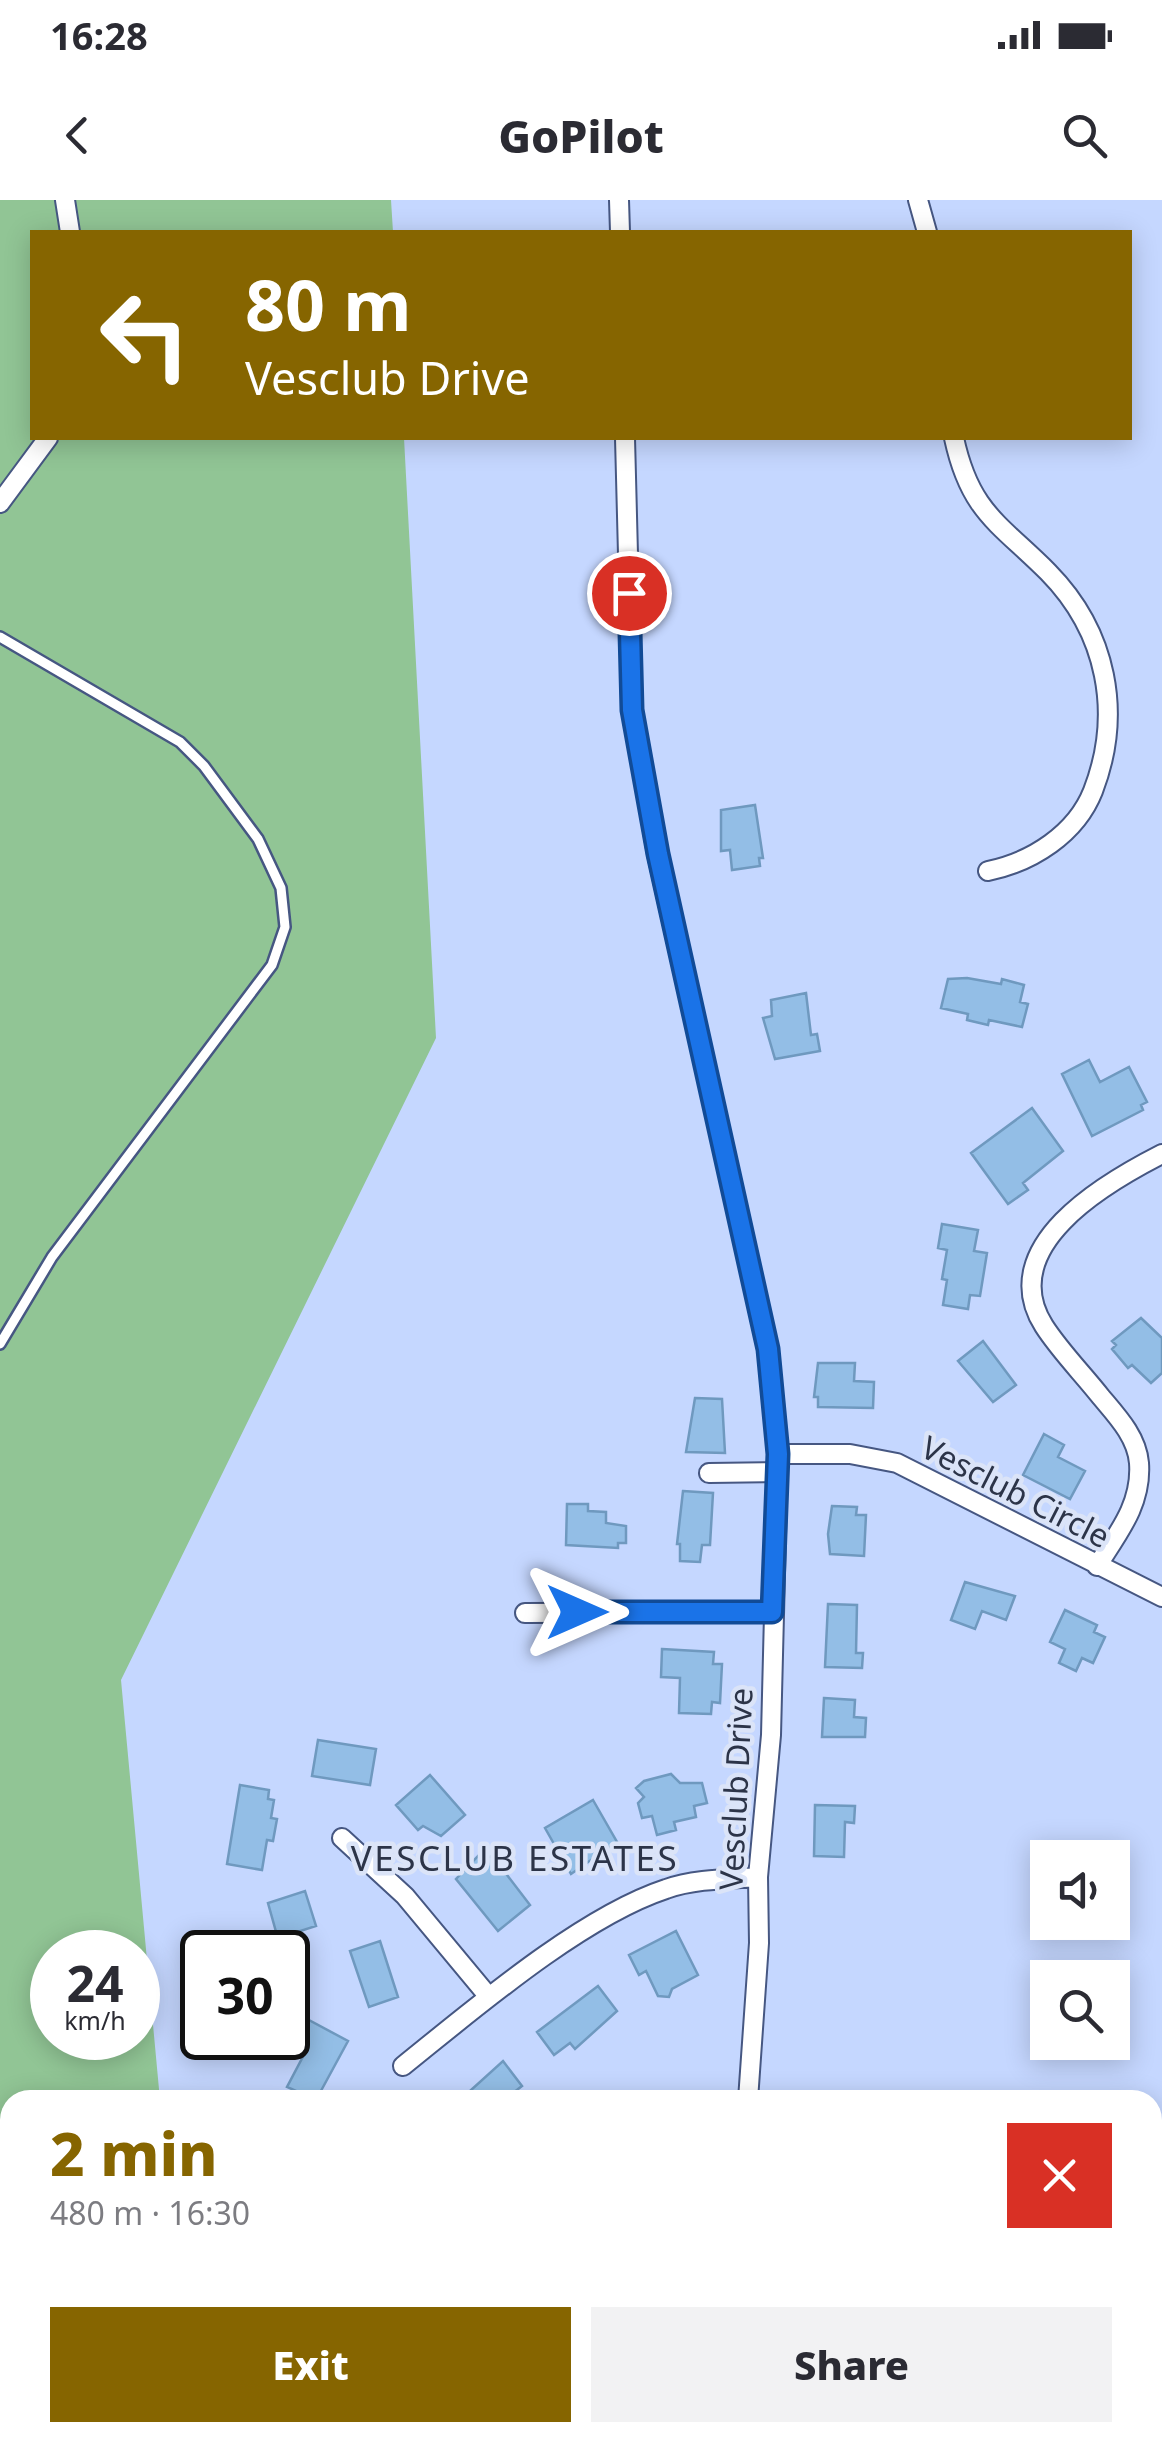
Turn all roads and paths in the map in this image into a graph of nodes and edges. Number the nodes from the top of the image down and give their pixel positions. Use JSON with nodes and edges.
{"nodes":[{"id":1,"x":64,"y":200,"type":"edge"},
{"id":2,"x":620,"y":200,"type":"edge"},
{"id":3,"x":918,"y":200,"type":"edge"},
{"id":4,"x":70,"y":230,"type":"edge"},
{"id":5,"x":620,"y":230,"type":"edge"},
{"id":6,"x":926,"y":230,"type":"edge"},
{"id":7,"x":47,"y":440,"type":"edge"},
{"id":8,"x":625,"y":440,"type":"edge"},
{"id":9,"x":954,"y":440,"type":"edge"},
{"id":10,"x":0,"y":503,"type":"edge"},
{"id":11,"x":0,"y":638,"type":"edge"},
{"id":12,"x":988,"y":871,"type":"dead end"},
{"id":13,"x":1162,"y":1154,"type":"edge"},
{"id":14,"x":0,"y":1344,"type":"edge"},
{"id":15,"x":777,"y":1463,"type":"junction"},
{"id":16,"x":708,"y":1473,"type":"dead end"},
{"id":17,"x":1097,"y":1566,"type":"junction"},
{"id":18,"x":1162,"y":1598,"type":"edge"},
{"id":19,"x":772,"y":1612,"type":"junction"},
{"id":20,"x":525,"y":1613,"type":"dead end"},
{"id":21,"x":342,"y":1838,"type":"dead end"},
{"id":22,"x":758,"y":1877,"type":"junction"},
{"id":23,"x":489,"y":1998,"type":"junction"},
{"id":24,"x":403,"y":2066,"type":"dead end"},
{"id":25,"x":749,"y":2090,"type":"edge"}],
"edges":[{"from":1,"to":4,"type":"street"},
{"from":2,"to":5,"type":"street"},
{"from":3,"to":6,"type":"street"},
{"from":7,"to":10,"type":"street"},
{"from":8,"to":15,"type":"street","name":"Vesclub Drive"},
{"from":9,"to":12,"type":"street"},
{"from":11,"to":14,"type":"lane"},
{"from":13,"to":17,"type":"street"},
{"from":15,"to":16,"type":"street","name":"Vesclub Circle"},
{"from":15,"to":17,"type":"street","name":"Vesclub Circle"},
{"from":15,"to":19,"type":"street","name":"Vesclub Drive"},
{"from":17,"to":18,"type":"street","name":"Vesclub Circle"},
{"from":19,"to":20,"type":"street"},
{"from":19,"to":22,"type":"street","name":"Vesclub Drive"},
{"from":21,"to":23,"type":"street"},
{"from":22,"to":23,"type":"street"},
{"from":22,"to":25,"type":"street","name":"Vesclub Drive"},
{"from":23,"to":24,"type":"street"}]}
